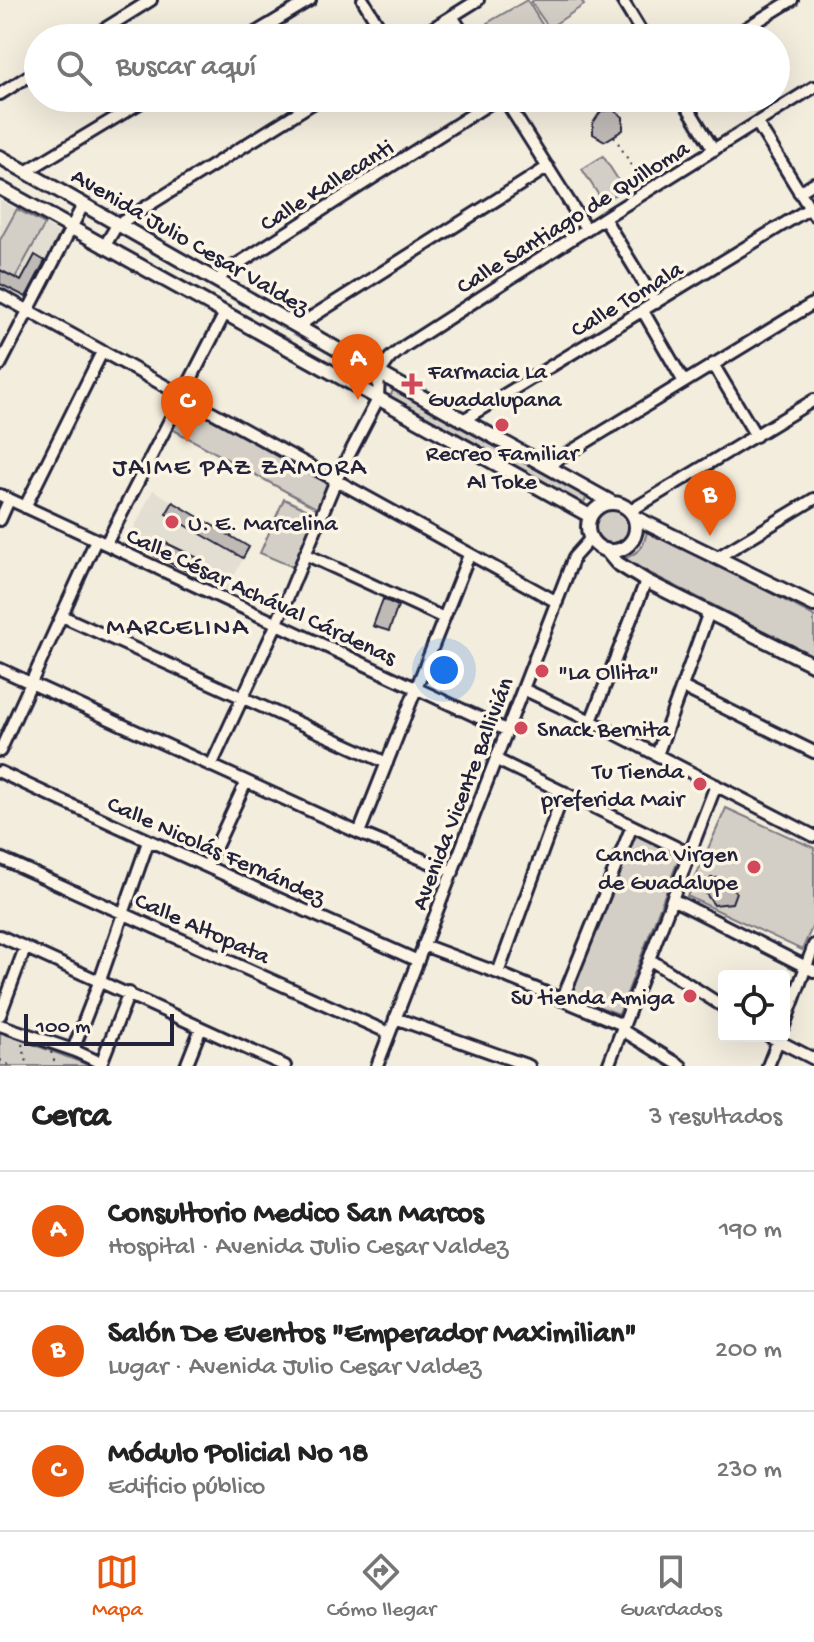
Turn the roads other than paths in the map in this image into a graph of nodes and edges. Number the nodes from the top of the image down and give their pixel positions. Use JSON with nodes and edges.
{"nodes":[{"id":1,"x":151,"y":0,"type":"edge"},
{"id":2,"x":310,"y":0,"type":"edge"},
{"id":3,"x":363,"y":0,"type":"edge"},
{"id":4,"x":478,"y":0,"type":"edge"},
{"id":5,"x":637,"y":0,"type":"edge"},
{"id":6,"x":792,"y":0,"type":"edge"},
{"id":7,"x":624,"y":3,"type":"edge"},
{"id":8,"x":452,"y":16,"type":"junction"},
{"id":9,"x":112,"y":24,"type":"edge"},
{"id":10,"x":270,"y":24,"type":"edge"},
{"id":11,"x":378,"y":24,"type":"edge"},
{"id":12,"x":439,"y":24,"type":"edge"},
{"id":13,"x":457,"y":24,"type":"edge"},
{"id":14,"x":637,"y":24,"type":"edge"},
{"id":15,"x":753,"y":24,"type":"edge"},
{"id":16,"x":24,"y":79,"type":"edge"},
{"id":17,"x":814,"y":87,"type":"edge"},
{"id":18,"x":0,"y":94,"type":"edge"},
{"id":19,"x":790,"y":102,"type":"edge"},
{"id":20,"x":125,"y":112,"type":"edge"},
{"id":21,"x":299,"y":112,"type":"edge"},
{"id":22,"x":479,"y":112,"type":"edge"},
{"id":23,"x":511,"y":112,"type":"edge"},
{"id":24,"x":691,"y":112,"type":"edge"},
{"id":25,"x":774,"y":112,"type":"edge"},
{"id":26,"x":757,"y":123,"type":"junction"},
{"id":27,"x":714,"y":150,"type":"junction"},
{"id":28,"x":0,"y":157,"type":"edge"},
{"id":29,"x":548,"y":167,"type":"junction"},
{"id":30,"x":27,"y":171,"type":"junction"},
{"id":31,"x":814,"y":183,"type":"edge"},
{"id":32,"x":0,"y":188,"type":"edge"},
{"id":33,"x":799,"y":192,"type":"junction"},
{"id":34,"x":83,"y":205,"type":"junction"},
{"id":35,"x":812,"y":212,"type":"edge"},
{"id":36,"x":604,"y":218,"type":"junction"},
{"id":37,"x":117,"y":225,"type":"junction"},
{"id":38,"x":71,"y":228,"type":"junction"},
{"id":39,"x":587,"y":230,"type":"junction"},
{"id":40,"x":104,"y":247,"type":"junction"},
{"id":41,"x":218,"y":281,"type":"junction"},
{"id":42,"x":0,"y":295,"type":"edge"},
{"id":43,"x":656,"y":303,"type":"junction"},
{"id":44,"x":814,"y":303,"type":"edge"},
{"id":45,"x":28,"y":310,"type":"junction"},
{"id":46,"x":643,"y":311,"type":"junction"},
{"id":47,"x":225,"y":313,"type":"junction"},
{"id":48,"x":300,"y":328,"type":"junction"},
{"id":49,"x":102,"y":352,"type":"junction"},
{"id":50,"x":713,"y":364,"type":"junction"},
{"id":51,"x":0,"y":365,"type":"edge"},
{"id":52,"x":379,"y":373,"type":"junction"},
{"id":53,"x":684,"y":382,"type":"junction"},
{"id":54,"x":183,"y":394,"type":"junction"},
{"id":55,"x":378,"y":399,"type":"junction"},
{"id":56,"x":814,"y":400,"type":"edge"},
{"id":57,"x":463,"y":420,"type":"junction"},
{"id":58,"x":756,"y":436,"type":"junction"},
{"id":59,"x":547,"y":466,"type":"junction"},
{"id":60,"x":336,"y":480,"type":"junction"},
{"id":61,"x":5,"y":498,"type":"edge"},
{"id":62,"x":814,"y":499,"type":"edge"},
{"id":63,"x":611,"y":502,"type":"junction"},
{"id":64,"x":25,"y":507,"type":"junction"},
{"id":65,"x":632,"y":514,"type":"junction"},
{"id":66,"x":590,"y":516,"type":"junction"},
{"id":67,"x":0,"y":520,"type":"edge"},
{"id":68,"x":591,"y":538,"type":"junction"},
{"id":69,"x":101,"y":542,"type":"junction"},
{"id":70,"x":606,"y":550,"type":"junction"},
{"id":71,"x":305,"y":554,"type":"junction"},
{"id":72,"x":469,"y":555,"type":"junction"},
{"id":73,"x":718,"y":557,"type":"junction"},
{"id":74,"x":646,"y":581,"type":"junction"},
{"id":75,"x":557,"y":602,"type":"junction"},
{"id":76,"x":813,"y":602,"type":"edge"},
{"id":77,"x":709,"y":612,"type":"junction"},
{"id":78,"x":62,"y":616,"type":"junction"},
{"id":79,"x":444,"y":618,"type":"junction"},
{"id":80,"x":277,"y":623,"type":"junction"},
{"id":81,"x":814,"y":665,"type":"edge"},
{"id":82,"x":0,"y":669,"type":"edge"},
{"id":83,"x":31,"y":683,"type":"junction"},
{"id":84,"x":682,"y":687,"type":"junction"},
{"id":85,"x":416,"y":688,"type":"junction"},
{"id":86,"x":523,"y":689,"type":"junction"},
{"id":87,"x":243,"y":696,"type":"junction"},
{"id":88,"x":591,"y":721,"type":"junction"},
{"id":89,"x":508,"y":731,"type":"junction"},
{"id":90,"x":0,"y":751,"type":"edge"},
{"id":91,"x":814,"y":752,"type":"edge"},
{"id":92,"x":657,"y":755,"type":"junction"},
{"id":93,"x":497,"y":760,"type":"junction"},
{"id":94,"x":387,"y":763,"type":"junction"},
{"id":95,"x":211,"y":766,"type":"junction"},
{"id":96,"x":0,"y":772,"type":"edge"},
{"id":97,"x":246,"y":782,"type":"junction"},
{"id":98,"x":716,"y":785,"type":"junction"},
{"id":99,"x":564,"y":792,"type":"junction"},
{"id":100,"x":632,"y":826,"type":"junction"},
{"id":101,"x":359,"y":833,"type":"junction"},
{"id":102,"x":814,"y":836,"type":"edge"},
{"id":103,"x":148,"y":842,"type":"junction"},
{"id":104,"x":690,"y":854,"type":"junction"},
{"id":105,"x":0,"y":858,"type":"edge"},
{"id":106,"x":207,"y":866,"type":"junction"},
{"id":107,"x":453,"y":872,"type":"junction"},
{"id":108,"x":672,"y":899,"type":"junction"},
{"id":109,"x":123,"y":913,"type":"junction"},
{"id":110,"x":0,"y":936,"type":"edge"},
{"id":111,"x":423,"y":945,"type":"junction"},
{"id":112,"x":814,"y":945,"type":"edge"},
{"id":113,"x":25,"y":948,"type":"junction"},
{"id":114,"x":649,"y":959,"type":"junction"},
{"id":115,"x":418,"y":961,"type":"junction"},
{"id":116,"x":810,"y":968,"type":"edge"},
{"id":117,"x":498,"y":973,"type":"junction"},
{"id":118,"x":100,"y":980,"type":"junction"},
{"id":119,"x":129,"y":993,"type":"junction"},
{"id":120,"x":562,"y":1000,"type":"junction"},
{"id":121,"x":718,"y":1003,"type":"edge"},
{"id":122,"x":790,"y":1013,"type":"edge"},
{"id":123,"x":0,"y":1015,"type":"edge"},
{"id":124,"x":395,"y":1018,"type":"junction"},
{"id":125,"x":0,"y":1025,"type":"edge"},
{"id":126,"x":201,"y":1028,"type":"junction"},
{"id":127,"x":622,"y":1028,"type":"junction"},
{"id":128,"x":389,"y":1033,"type":"junction"},
{"id":129,"x":775,"y":1042,"type":"edge"},
{"id":130,"x":783,"y":1042,"type":"edge"},
{"id":131,"x":73,"y":1050,"type":"junction"},
{"id":132,"x":814,"y":1059,"type":"edge"},
{"id":133,"x":101,"y":1064,"type":"edge"},
{"id":134,"x":278,"y":1065,"type":"edge"},
{"id":135,"x":186,"y":1066,"type":"edge"},
{"id":136,"x":377,"y":1066,"type":"edge"},
{"id":137,"x":529,"y":1066,"type":"edge"},
{"id":138,"x":608,"y":1066,"type":"edge"},
{"id":139,"x":681,"y":1066,"type":"edge"},
{"id":140,"x":768,"y":1066,"type":"edge"}],
"edges":[{"from":1,"to":9,"type":"street"},
{"from":2,"to":10,"type":"street"},
{"from":3,"to":11,"type":"street"},
{"from":4,"to":8,"type":"street"},
{"from":5,"to":7,"type":"street"},
{"from":6,"to":15,"type":"street"},
{"from":7,"to":14,"type":"street"},
{"from":8,"to":12,"type":"street"},
{"from":8,"to":13,"type":"street"},
{"from":16,"to":18,"type":"street"},
{"from":17,"to":19,"type":"street","name":"Calle Santiago de Quilloma"},
{"from":20,"to":30,"type":"street"},
{"from":21,"to":37,"type":"street"},
{"from":22,"to":41,"type":"street","name":"Calle Kallecanti"},
{"from":23,"to":29,"type":"street"},
{"from":24,"to":27,"type":"street"},
{"from":25,"to":26,"type":"street","name":"Calle Santiago de Quilloma"},
{"from":26,"to":27,"type":"street","name":"Calle Santiago de Quilloma"},
{"from":26,"to":33,"type":"street"},
{"from":27,"to":36,"type":"street","name":"Calle Santiago de Quilloma"},
{"from":28,"to":30,"type":"main road","name":"Avenida Julio Cesar Valdez"},
{"from":29,"to":39,"type":"street"},
{"from":29,"to":48,"type":"street"},
{"from":30,"to":34,"type":"main road","name":"Avenida Julio Cesar Valdez"},
{"from":31,"to":33,"type":"street"},
{"from":32,"to":38,"type":"main road","name":"Avenida Julio Cesar Valdez"},
{"from":33,"to":35,"type":"street"},
{"from":34,"to":37,"type":"main road","name":"Avenida Julio Cesar Valdez"},
{"from":34,"to":38,"type":"street"},
{"from":35,"to":43,"type":"street","name":"Calle Tomala"},
{"from":36,"to":39,"type":"street","name":"Calle Santiago de Quilloma"},
{"from":36,"to":43,"type":"street"},
{"from":37,"to":40,"type":"street"},
{"from":37,"to":41,"type":"main road","name":"Avenida Julio Cesar Valdez"},
{"from":38,"to":40,"type":"main road","name":"Avenida Julio Cesar Valdez"},
{"from":38,"to":45,"type":"street"},
{"from":39,"to":52,"type":"street","name":"Calle Santiago de Quilloma"},
{"from":40,"to":47,"type":"main road","name":"Avenida Julio Cesar Valdez"},
{"from":41,"to":48,"type":"main road","name":"Avenida Julio Cesar Valdez"},
{"from":42,"to":45,"type":"street"},
{"from":43,"to":46,"type":"street","name":"Calle Tomala"},
{"from":44,"to":50,"type":"street"},
{"from":45,"to":49,"type":"street"},
{"from":45,"to":51,"type":"street"},
{"from":46,"to":53,"type":"street"},
{"from":46,"to":57,"type":"street","name":"Calle Tomala"},
{"from":47,"to":54,"type":"street"},
{"from":47,"to":55,"type":"main road","name":"Avenida Julio Cesar Valdez"},
{"from":48,"to":52,"type":"main road","name":"Avenida Julio Cesar Valdez"},
{"from":49,"to":54,"type":"street"},
{"from":49,"to":64,"type":"street"},
{"from":50,"to":53,"type":"street"},
{"from":50,"to":58,"type":"street"},
{"from":52,"to":55,"type":"street"},
{"from":52,"to":57,"type":"main road","name":"Avenida Julio Cesar Valdez"},
{"from":53,"to":59,"type":"street"},
{"from":54,"to":60,"type":"street"},
{"from":54,"to":69,"type":"street"},
{"from":55,"to":60,"type":"street"},
{"from":55,"to":66,"type":"main road","name":"Avenida Julio Cesar Valdez"},
{"from":56,"to":58,"type":"street"},
{"from":57,"to":59,"type":"main road","name":"Avenida Julio Cesar Valdez"},
{"from":58,"to":65,"type":"street"},
{"from":59,"to":63,"type":"main road","name":"Avenida Julio Cesar Valdez"},
{"from":60,"to":71,"type":"street"},
{"from":60,"to":72,"type":"street"},
{"from":61,"to":64,"type":"street","name":"Calle César Achával Cárdenas"},
{"from":61,"to":67,"type":"street"},
{"from":62,"to":73,"type":"street"},
{"from":63,"to":65,"type":"main road"},
{"from":63,"to":66,"type":"main road"},
{"from":64,"to":69,"type":"street","name":"Calle César Achával Cárdenas"},
{"from":65,"to":70,"type":"main road"},
{"from":65,"to":73,"type":"main road"},
{"from":66,"to":68,"type":"main road"},
{"from":68,"to":70,"type":"main road"},
{"from":68,"to":75,"type":"street","name":"Avenida Vicente Ballivián"},
{"from":69,"to":78,"type":"street"},
{"from":69,"to":80,"type":"street","name":"Calle César Achával Cárdenas"},
{"from":70,"to":74,"type":"main road"},
{"from":71,"to":79,"type":"street"},
{"from":71,"to":80,"type":"street"},
{"from":72,"to":75,"type":"street"},
{"from":72,"to":79,"type":"street"},
{"from":73,"to":76,"type":"main road"},
{"from":74,"to":77,"type":"main road"},
{"from":74,"to":88,"type":"street"},
{"from":75,"to":86,"type":"street","name":"Avenida Vicente Ballivián"},
{"from":77,"to":81,"type":"main road"},
{"from":77,"to":84,"type":"street"},
{"from":78,"to":83,"type":"street"},
{"from":78,"to":87,"type":"street"},
{"from":79,"to":85,"type":"street"},
{"from":80,"to":85,"type":"street","name":"Calle César Achával Cárdenas"},
{"from":80,"to":87,"type":"street"},
{"from":82,"to":83,"type":"street"},
{"from":83,"to":90,"type":"street"},
{"from":83,"to":95,"type":"street"},
{"from":84,"to":91,"type":"street"},
{"from":84,"to":92,"type":"street"},
{"from":85,"to":89,"type":"street","name":"Calle César Achával Cárdenas"},
{"from":85,"to":94,"type":"street"},
{"from":86,"to":88,"type":"street"},
{"from":86,"to":89,"type":"street","name":"Avenida Vicente Ballivián"},
{"from":87,"to":94,"type":"street"},
{"from":87,"to":95,"type":"street"},
{"from":88,"to":92,"type":"street"},
{"from":89,"to":93,"type":"street","name":"Avenida Vicente Ballivián"},
{"from":92,"to":98,"type":"street"},
{"from":93,"to":99,"type":"street"},
{"from":93,"to":107,"type":"street","name":"Avenida Vicente Ballivián"},
{"from":94,"to":101,"type":"street"},
{"from":95,"to":97,"type":"street"},
{"from":96,"to":103,"type":"street","name":"Calle Nicolás Fernández"},
{"from":97,"to":101,"type":"street"},
{"from":97,"to":106,"type":"street"},
{"from":98,"to":102,"type":"street"},
{"from":98,"to":104,"type":"street"},
{"from":99,"to":100,"type":"street"},
{"from":99,"to":117,"type":"street"},
{"from":100,"to":104,"type":"street"},
{"from":100,"to":120,"type":"street"},
{"from":101,"to":107,"type":"street"},
{"from":103,"to":106,"type":"street","name":"Calle Nicolás Fernández"},
{"from":103,"to":109,"type":"street"},
{"from":104,"to":108,"type":"street"},
{"from":105,"to":109,"type":"street","name":"Calle Altopata"},
{"from":106,"to":115,"type":"street","name":"Calle Nicolás Fernández"},
{"from":107,"to":111,"type":"street","name":"Avenida Vicente Ballivián"},
{"from":108,"to":114,"type":"street"},
{"from":108,"to":116,"type":"street"},
{"from":109,"to":118,"type":"street"},
{"from":109,"to":128,"type":"street","name":"Calle Altopata"},
{"from":110,"to":113,"type":"street"},
{"from":111,"to":115,"type":"street","name":"Avenida Vicente Ballivián"},
{"from":111,"to":117,"type":"street"},
{"from":112,"to":116,"type":"street"},
{"from":113,"to":118,"type":"street"},
{"from":113,"to":123,"type":"street"},
{"from":114,"to":121,"type":"street"},
{"from":114,"to":127,"type":"street"},
{"from":115,"to":124,"type":"street","name":"Avenida Vicente Ballivián"},
{"from":116,"to":122,"type":"street"},
{"from":117,"to":120,"type":"street"},
{"from":118,"to":119,"type":"street"},
{"from":118,"to":131,"type":"street"},
{"from":119,"to":126,"type":"street"},
{"from":119,"to":133,"type":"street"},
{"from":120,"to":127,"type":"street"},
{"from":124,"to":128,"type":"street","name":"Avenida Vicente Ballivián"},
{"from":124,"to":137,"type":"street"},
{"from":125,"to":131,"type":"street"},
{"from":126,"to":134,"type":"street"},
{"from":126,"to":135,"type":"street"},
{"from":127,"to":138,"type":"street"},
{"from":127,"to":139,"type":"street"},
{"from":128,"to":136,"type":"street","name":"Avenida Vicente Ballivián"},
{"from":129,"to":140,"type":"street"},
{"from":130,"to":132,"type":"street"},
{"from":131,"to":133,"type":"street"}]}
